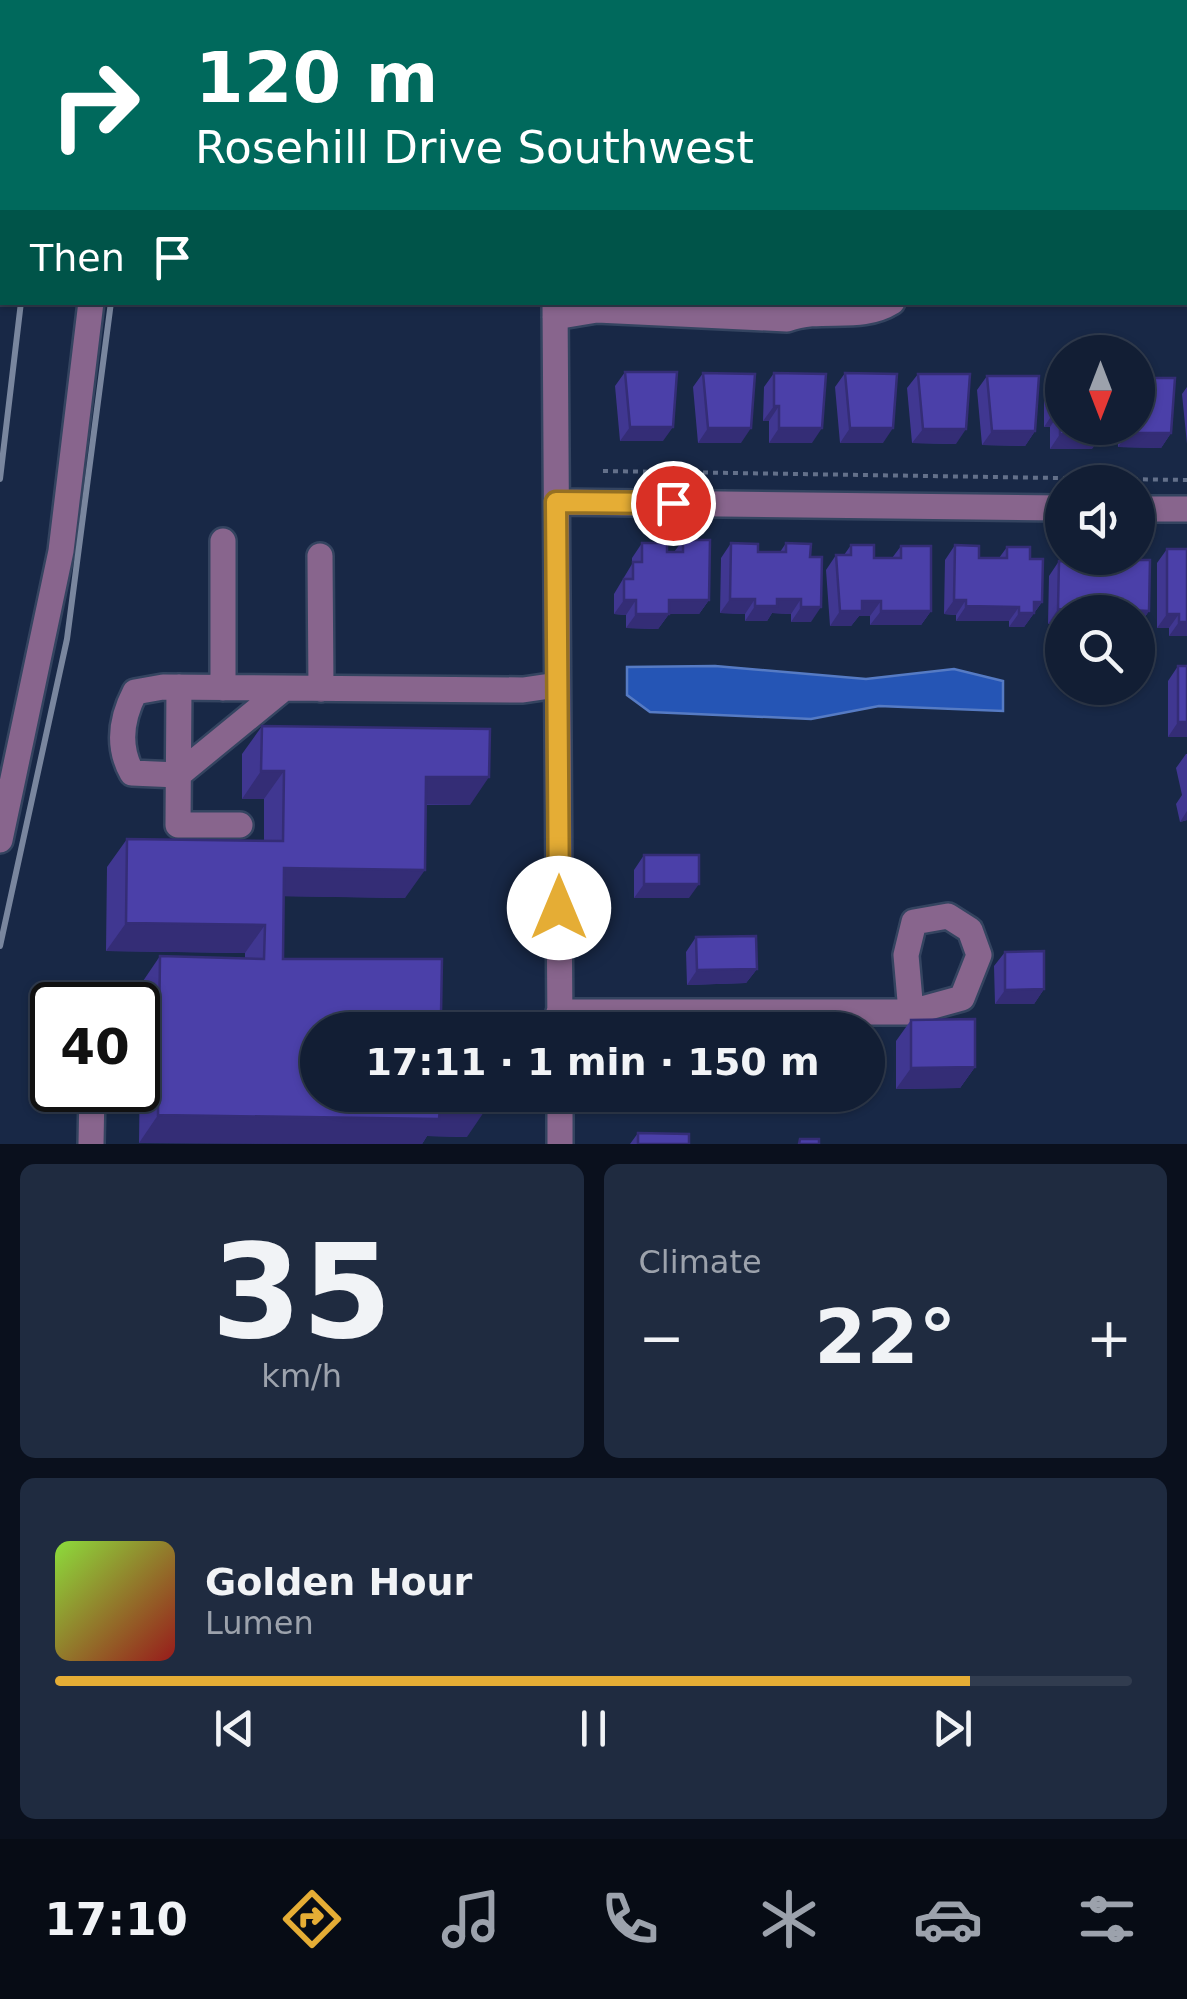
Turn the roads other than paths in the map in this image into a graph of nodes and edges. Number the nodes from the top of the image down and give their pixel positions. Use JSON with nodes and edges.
{"nodes":[{"id":1,"x":91,"y":305,"type":"edge"},
{"id":2,"x":887,"y":305,"type":"edge"},
{"id":3,"x":555,"y":310,"type":"edge"},
{"id":4,"x":556,"y":502,"type":"junction"},
{"id":5,"x":1045,"y":508,"type":"edge"},
{"id":6,"x":1155,"y":508,"type":"edge"},
{"id":7,"x":1187,"y":509,"type":"edge"},
{"id":8,"x":222,"y":541,"type":"dead end"},
{"id":9,"x":320,"y":556,"type":"dead end"},
{"id":10,"x":558,"y":685,"type":"junction"},
{"id":11,"x":178,"y":688,"type":"junction"},
{"id":12,"x":222,"y":688,"type":"junction"},
{"id":13,"x":283,"y":688,"type":"junction"},
{"id":14,"x":321,"y":688,"type":"junction"},
{"id":15,"x":178,"y":775,"type":"junction"},
{"id":16,"x":240,"y":825,"type":"dead end"},
{"id":17,"x":0,"y":840,"type":"edge"},
{"id":18,"x":560,"y":1012,"type":"edge"},
{"id":19,"x":911,"y":1012,"type":"dead end"},
{"id":20,"x":885,"y":1013,"type":"edge"},
{"id":21,"x":92,"y":1112,"type":"edge"},
{"id":22,"x":560,"y":1112,"type":"edge"},
{"id":23,"x":91,"y":1144,"type":"edge"},
{"id":24,"x":560,"y":1144,"type":"edge"}],
"edges":[{"from":1,"to":17,"type":"street"},
{"from":2,"to":3,"type":"street"},
{"from":3,"to":4,"type":"street"},
{"from":4,"to":5,"type":"street"},
{"from":4,"to":10,"type":"street"},
{"from":6,"to":7,"type":"street"},
{"from":8,"to":12,"type":"street"},
{"from":9,"to":14,"type":"street"},
{"from":10,"to":14,"type":"street"},
{"from":10,"to":18,"type":"street"},
{"from":11,"to":12,"type":"street"},
{"from":11,"to":15,"type":"street"},
{"from":11,"to":15,"type":"street"},
{"from":12,"to":13,"type":"street"},
{"from":13,"to":14,"type":"street"},
{"from":13,"to":15,"type":"street"},
{"from":15,"to":16,"type":"street"},
{"from":19,"to":20,"type":"street"},
{"from":21,"to":23,"type":"street"},
{"from":22,"to":24,"type":"street"}]}
